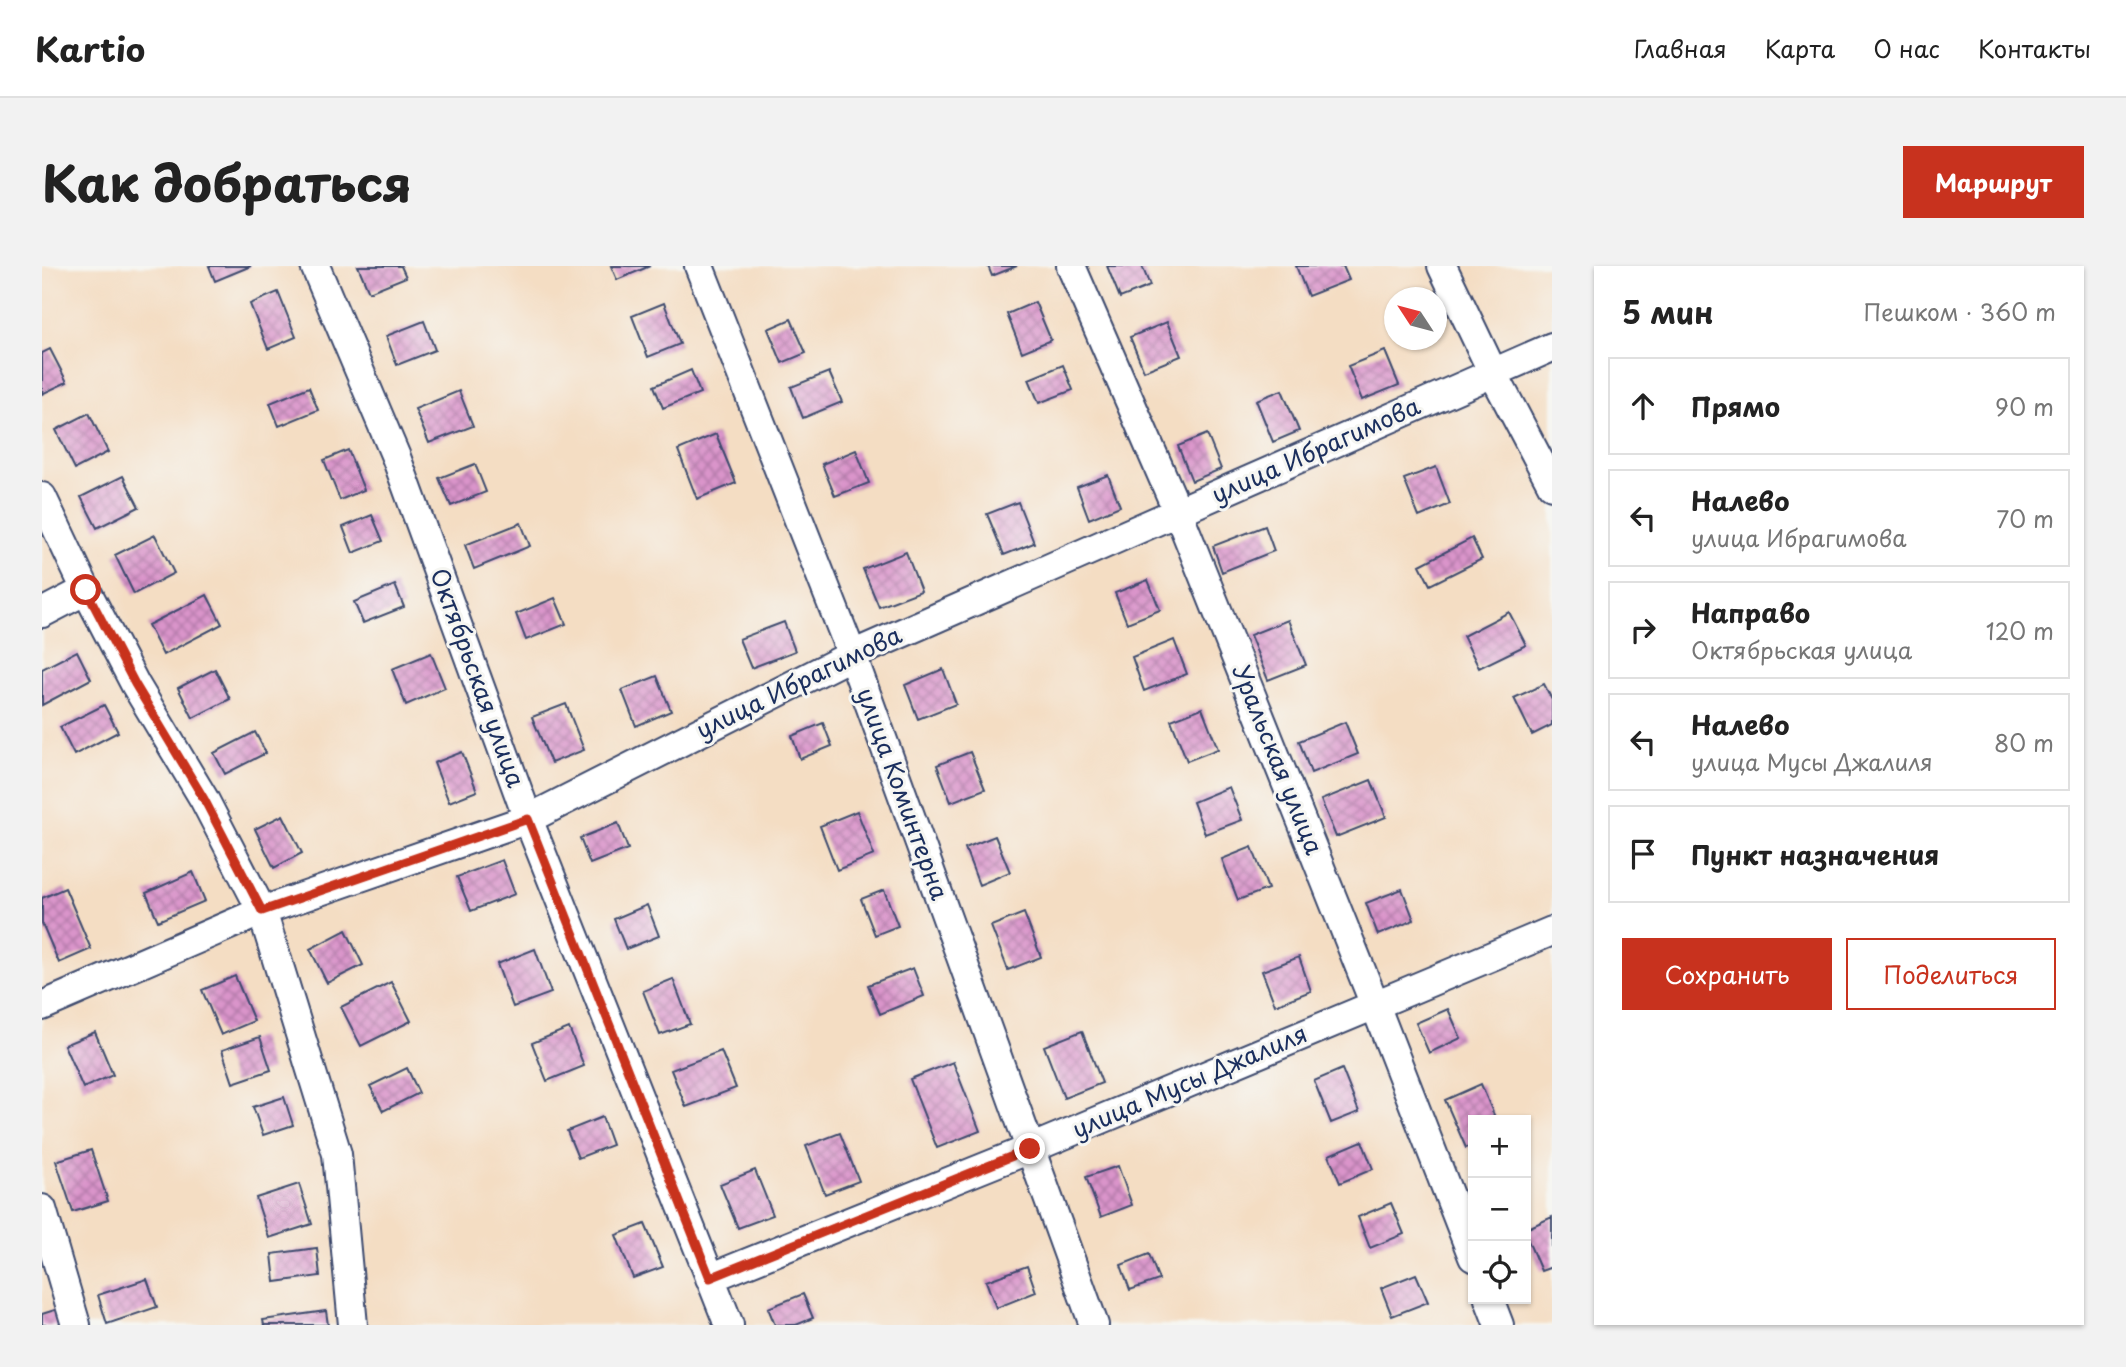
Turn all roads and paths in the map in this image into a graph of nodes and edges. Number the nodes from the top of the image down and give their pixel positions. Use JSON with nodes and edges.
{"nodes":[{"id":1,"x":316,"y":266,"type":"edge"},
{"id":2,"x":699,"y":266,"type":"edge"},
{"id":3,"x":1071,"y":266,"type":"edge"},
{"id":4,"x":1443,"y":266,"type":"edge"},
{"id":5,"x":1552,"y":347,"type":"edge"},
{"id":6,"x":1493,"y":373,"type":"junction"},
{"id":7,"x":1552,"y":485,"type":"edge"},
{"id":8,"x":42,"y":497,"type":"edge"},
{"id":9,"x":1178,"y":512,"type":"junction"},
{"id":10,"x":86,"y":590,"type":"junction"},
{"id":11,"x":42,"y":613,"type":"edge"},
{"id":12,"x":852,"y":655,"type":"junction"},
{"id":13,"x":528,"y":819,"type":"junction"},
{"id":14,"x":262,"y":911,"type":"junction"},
{"id":15,"x":1552,"y":931,"type":"edge"},
{"id":16,"x":1375,"y":1005,"type":"junction"},
{"id":17,"x":42,"y":1006,"type":"edge"},
{"id":18,"x":1030,"y":1149,"type":"junction"},
{"id":19,"x":42,"y":1209,"type":"edge"},
{"id":20,"x":1468,"y":1244,"type":"edge"},
{"id":21,"x":710,"y":1278,"type":"junction"},
{"id":22,"x":1491,"y":1304,"type":"edge"},
{"id":23,"x":76,"y":1325,"type":"edge"},
{"id":24,"x":353,"y":1325,"type":"edge"},
{"id":25,"x":729,"y":1325,"type":"edge"},
{"id":26,"x":1094,"y":1325,"type":"edge"},
{"id":27,"x":1499,"y":1325,"type":"edge"}],
"edges":[{"from":1,"to":13,"type":"street","name":"Октябрьская улица"},
{"from":2,"to":12,"type":"street","name":"улица Коминтерна"},
{"from":3,"to":9,"type":"street","name":"Уральская улица"},
{"from":4,"to":6,"type":"street"},
{"from":5,"to":6,"type":"street","name":"улица Ибрагимова"},
{"from":6,"to":7,"type":"street"},
{"from":6,"to":9,"type":"street","name":"улица Ибрагимова"},
{"from":8,"to":10,"type":"street"},
{"from":9,"to":12,"type":"street","name":"улица Ибрагимова"},
{"from":9,"to":16,"type":"street","name":"Уральская улица"},
{"from":10,"to":11,"type":"street"},
{"from":10,"to":14,"type":"street"},
{"from":12,"to":13,"type":"street","name":"улица Ибрагимова"},
{"from":12,"to":18,"type":"street","name":"улица Коминтерна"},
{"from":13,"to":14,"type":"street","name":"улица Ибрагимова"},
{"from":13,"to":21,"type":"street","name":"Октябрьская улица"},
{"from":14,"to":17,"type":"street","name":"улица Ибрагимова"},
{"from":14,"to":24,"type":"street"},
{"from":15,"to":16,"type":"street","name":"улица Мусы Джалиля"},
{"from":16,"to":18,"type":"street","name":"улица Мусы Джалиля"},
{"from":16,"to":20,"type":"street","name":"Уральская улица"},
{"from":18,"to":21,"type":"street","name":"улица Мусы Джалиля"},
{"from":18,"to":26,"type":"street","name":"улица Коминтерна"},
{"from":19,"to":23,"type":"street"},
{"from":21,"to":25,"type":"street","name":"Октябрьская улица"},
{"from":22,"to":27,"type":"street"}]}
